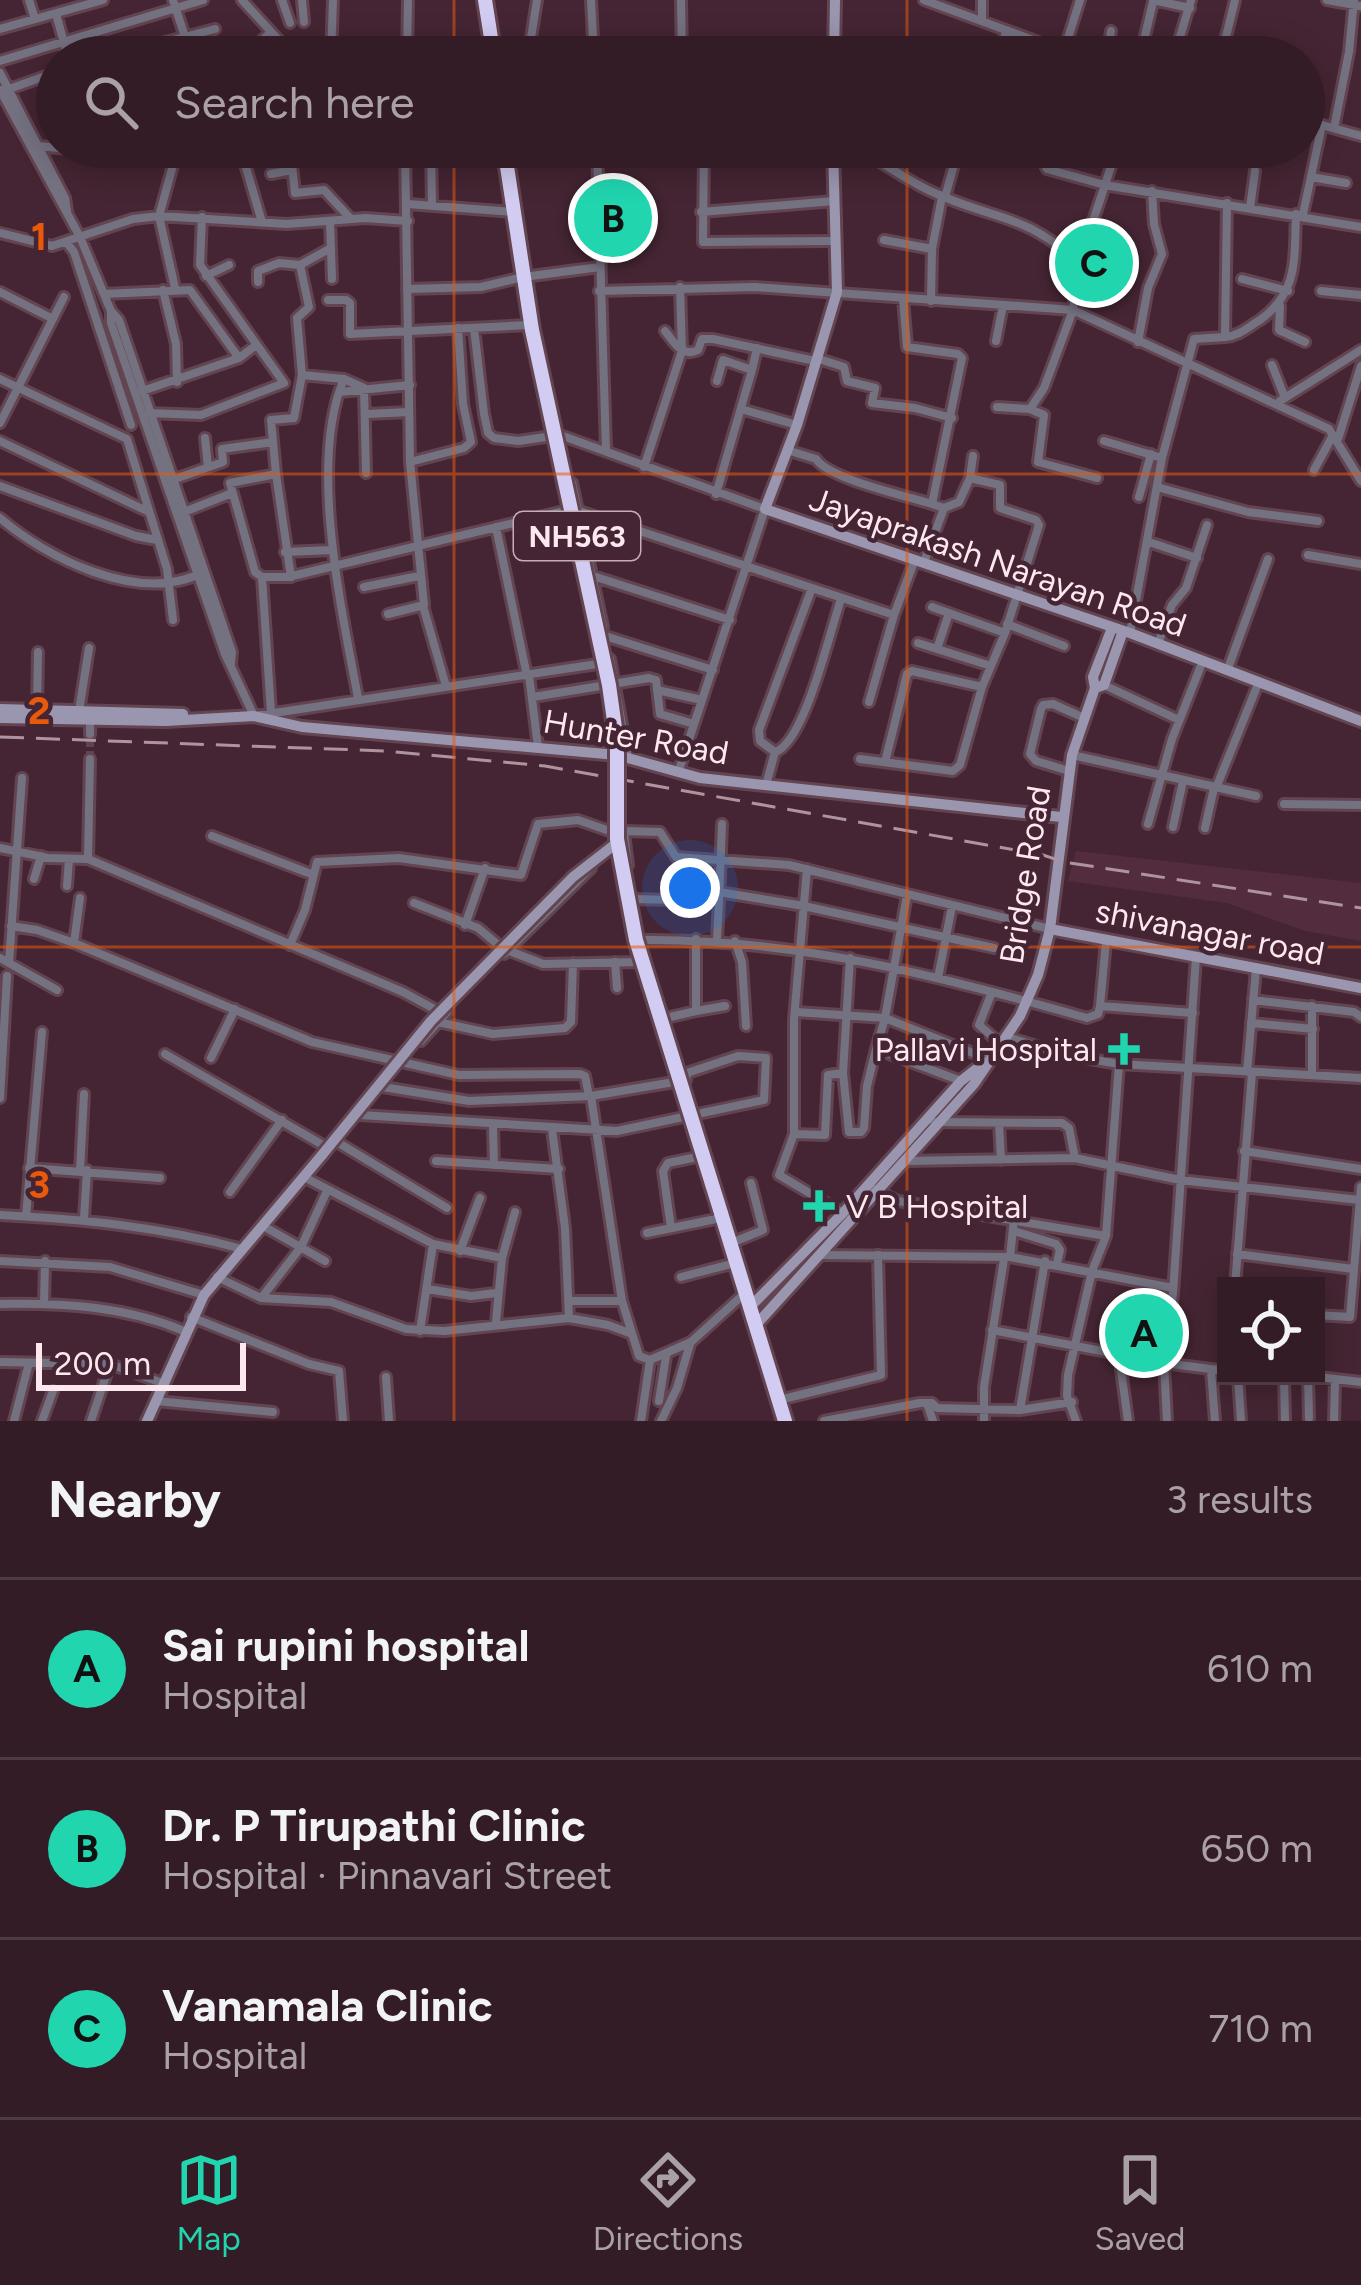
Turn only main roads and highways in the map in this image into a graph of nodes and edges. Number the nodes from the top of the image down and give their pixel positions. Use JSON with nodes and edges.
{"nodes":[{"id":1,"x":485,"y":0,"type":"edge"},
{"id":2,"x":491,"y":36,"type":"edge"},
{"id":3,"x":507,"y":168,"type":"edge"},
{"id":4,"x":785,"y":1421,"type":"edge"}],
"edges":[{"from":1,"to":2,"type":"highway"},
{"from":3,"to":4,"type":"highway","number":"NH563","bridge":true}]}
